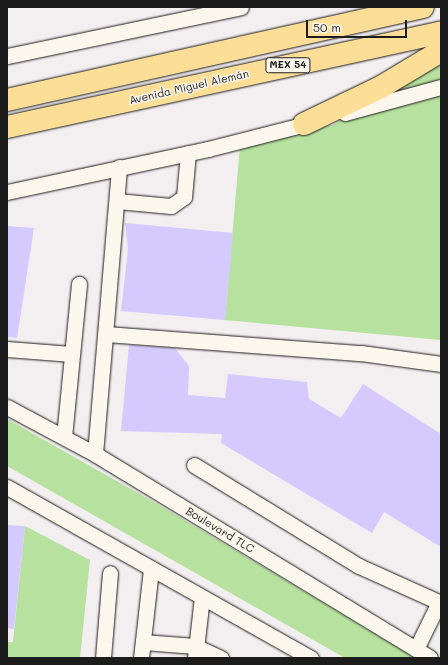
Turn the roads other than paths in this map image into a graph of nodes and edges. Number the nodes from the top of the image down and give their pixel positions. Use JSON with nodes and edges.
{"nodes":[{"id":1,"x":241,"y":7,"type":"edge"},
{"id":2,"x":423,"y":7,"type":"edge"},
{"id":3,"x":441,"y":32,"type":"edge"},
{"id":4,"x":441,"y":51,"type":"edge"},
{"id":5,"x":7,"y":56,"type":"edge"},
{"id":6,"x":441,"y":88,"type":"edge"},
{"id":7,"x":7,"y":100,"type":"edge"},
{"id":8,"x":304,"y":124,"type":"junction"},
{"id":9,"x":7,"y":127,"type":"edge"},
{"id":10,"x":188,"y":153,"type":"junction"},
{"id":11,"x":120,"y":167,"type":"junction"},
{"id":12,"x":7,"y":192,"type":"edge"},
{"id":13,"x":117,"y":201,"type":"junction"},
{"id":14,"x":79,"y":284,"type":"dead end"},
{"id":15,"x":106,"y":334,"type":"junction"},
{"id":16,"x":7,"y":349,"type":"edge"},
{"id":17,"x":72,"y":354,"type":"junction"},
{"id":18,"x":441,"y":364,"type":"edge"},
{"id":19,"x":7,"y":407,"type":"edge"},
{"id":20,"x":64,"y":437,"type":"junction"},
{"id":21,"x":95,"y":454,"type":"junction"},
{"id":22,"x":194,"y":465,"type":"dead end"},
{"id":23,"x":7,"y":487,"type":"edge"},
{"id":24,"x":151,"y":569,"type":"junction"},
{"id":25,"x":110,"y":573,"type":"dead end"},
{"id":26,"x":202,"y":597,"type":"junction"},
{"id":27,"x":440,"y":602,"type":"edge"},
{"id":28,"x":143,"y":642,"type":"junction"},
{"id":29,"x":416,"y":649,"type":"junction"},
{"id":30,"x":195,"y":652,"type":"edge"},
{"id":31,"x":103,"y":658,"type":"edge"},
{"id":32,"x":141,"y":658,"type":"edge"},
{"id":33,"x":221,"y":658,"type":"edge"},
{"id":34,"x":311,"y":658,"type":"edge"},
{"id":35,"x":430,"y":658,"type":"edge"}],
"edges":[{"from":1,"to":5,"type":"street"},
{"from":2,"to":7,"type":"highway","number":"MEX 54"},
{"from":3,"to":9,"type":"highway","name":"Avenida Miguel Alemán","number":"MEX 54"},
{"from":4,"to":8,"type":"highway"},
{"from":6,"to":8,"type":"street"},
{"from":8,"to":10,"type":"street"},
{"from":10,"to":11,"type":"street"},
{"from":10,"to":13,"type":"street"},
{"from":11,"to":12,"type":"street"},
{"from":11,"to":13,"type":"street"},
{"from":13,"to":15,"type":"street"},
{"from":14,"to":17,"type":"street"},
{"from":15,"to":18,"type":"street"},
{"from":15,"to":21,"type":"street"},
{"from":16,"to":17,"type":"street"},
{"from":17,"to":20,"type":"street"},
{"from":19,"to":20,"type":"street","name":"Boulevard TLC"},
{"from":20,"to":21,"type":"street","name":"Boulevard TLC"},
{"from":21,"to":29,"type":"street","name":"Boulevard TLC"},
{"from":22,"to":27,"type":"street"},
{"from":23,"to":24,"type":"street"},
{"from":24,"to":26,"type":"street"},
{"from":24,"to":28,"type":"street"},
{"from":25,"to":31,"type":"street"},
{"from":26,"to":30,"type":"street"},
{"from":26,"to":34,"type":"street"},
{"from":27,"to":29,"type":"street"},
{"from":28,"to":30,"type":"street"},
{"from":28,"to":32,"type":"street"},
{"from":29,"to":35,"type":"street","name":"Boulevard TLC"},
{"from":30,"to":33,"type":"street"}]}
